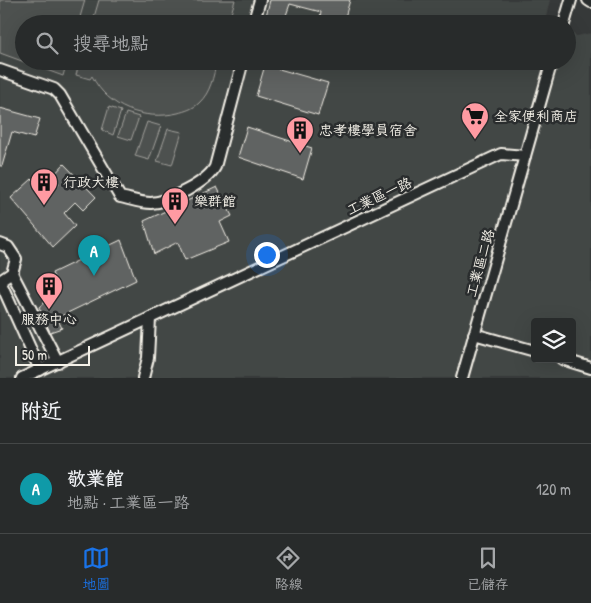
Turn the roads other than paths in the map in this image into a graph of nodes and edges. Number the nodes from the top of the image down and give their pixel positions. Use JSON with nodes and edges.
{"nodes":[{"id":1,"x":260,"y":0,"type":"edge"},
{"id":2,"x":571,"y":0,"type":"edge"},
{"id":3,"x":588,"y":0,"type":"edge"},
{"id":4,"x":591,"y":2,"type":"edge"},
{"id":5,"x":256,"y":15,"type":"edge"},
{"id":6,"x":567,"y":15,"type":"edge"},
{"id":7,"x":0,"y":70,"type":"edge"},
{"id":8,"x":241,"y":70,"type":"edge"},
{"id":9,"x":549,"y":70,"type":"edge"},
{"id":10,"x":525,"y":156,"type":"junction"},
{"id":11,"x":0,"y":244,"type":"edge"},
{"id":12,"x":12,"y":273,"type":"junction"},
{"id":13,"x":150,"y":318,"type":"junction"},
{"id":14,"x":474,"y":334,"type":"junction"},
{"id":15,"x":531,"y":350,"type":"edge"},
{"id":16,"x":58,"y":362,"type":"junction"},
{"id":17,"x":575,"y":363,"type":"edge"},
{"id":18,"x":591,"y":368,"type":"edge"},
{"id":19,"x":40,"y":370,"type":"junction"},
{"id":20,"x":22,"y":378,"type":"edge"},
{"id":21,"x":143,"y":378,"type":"edge"},
{"id":22,"x":462,"y":378,"type":"edge"}],
"edges":[{"from":1,"to":5,"type":"street"},
{"from":2,"to":6,"type":"street"},
{"from":3,"to":4,"type":"street"},
{"from":7,"to":8,"type":"street"},
{"from":9,"to":10,"type":"street"},
{"from":10,"to":13,"type":"street","name":"工業區一路"},
{"from":10,"to":14,"type":"street","name":"工業區二路"},
{"from":11,"to":12,"type":"street"},
{"from":12,"to":16,"type":"street"},
{"from":12,"to":19,"type":"street"},
{"from":13,"to":16,"type":"street","name":"工業區一路"},
{"from":13,"to":21,"type":"street"},
{"from":14,"to":15,"type":"street"},
{"from":14,"to":22,"type":"street","name":"工業區二路"},
{"from":16,"to":19,"type":"street","name":"工業區一路"},
{"from":17,"to":18,"type":"street"},
{"from":19,"to":20,"type":"street","name":"工業區一路"}]}
